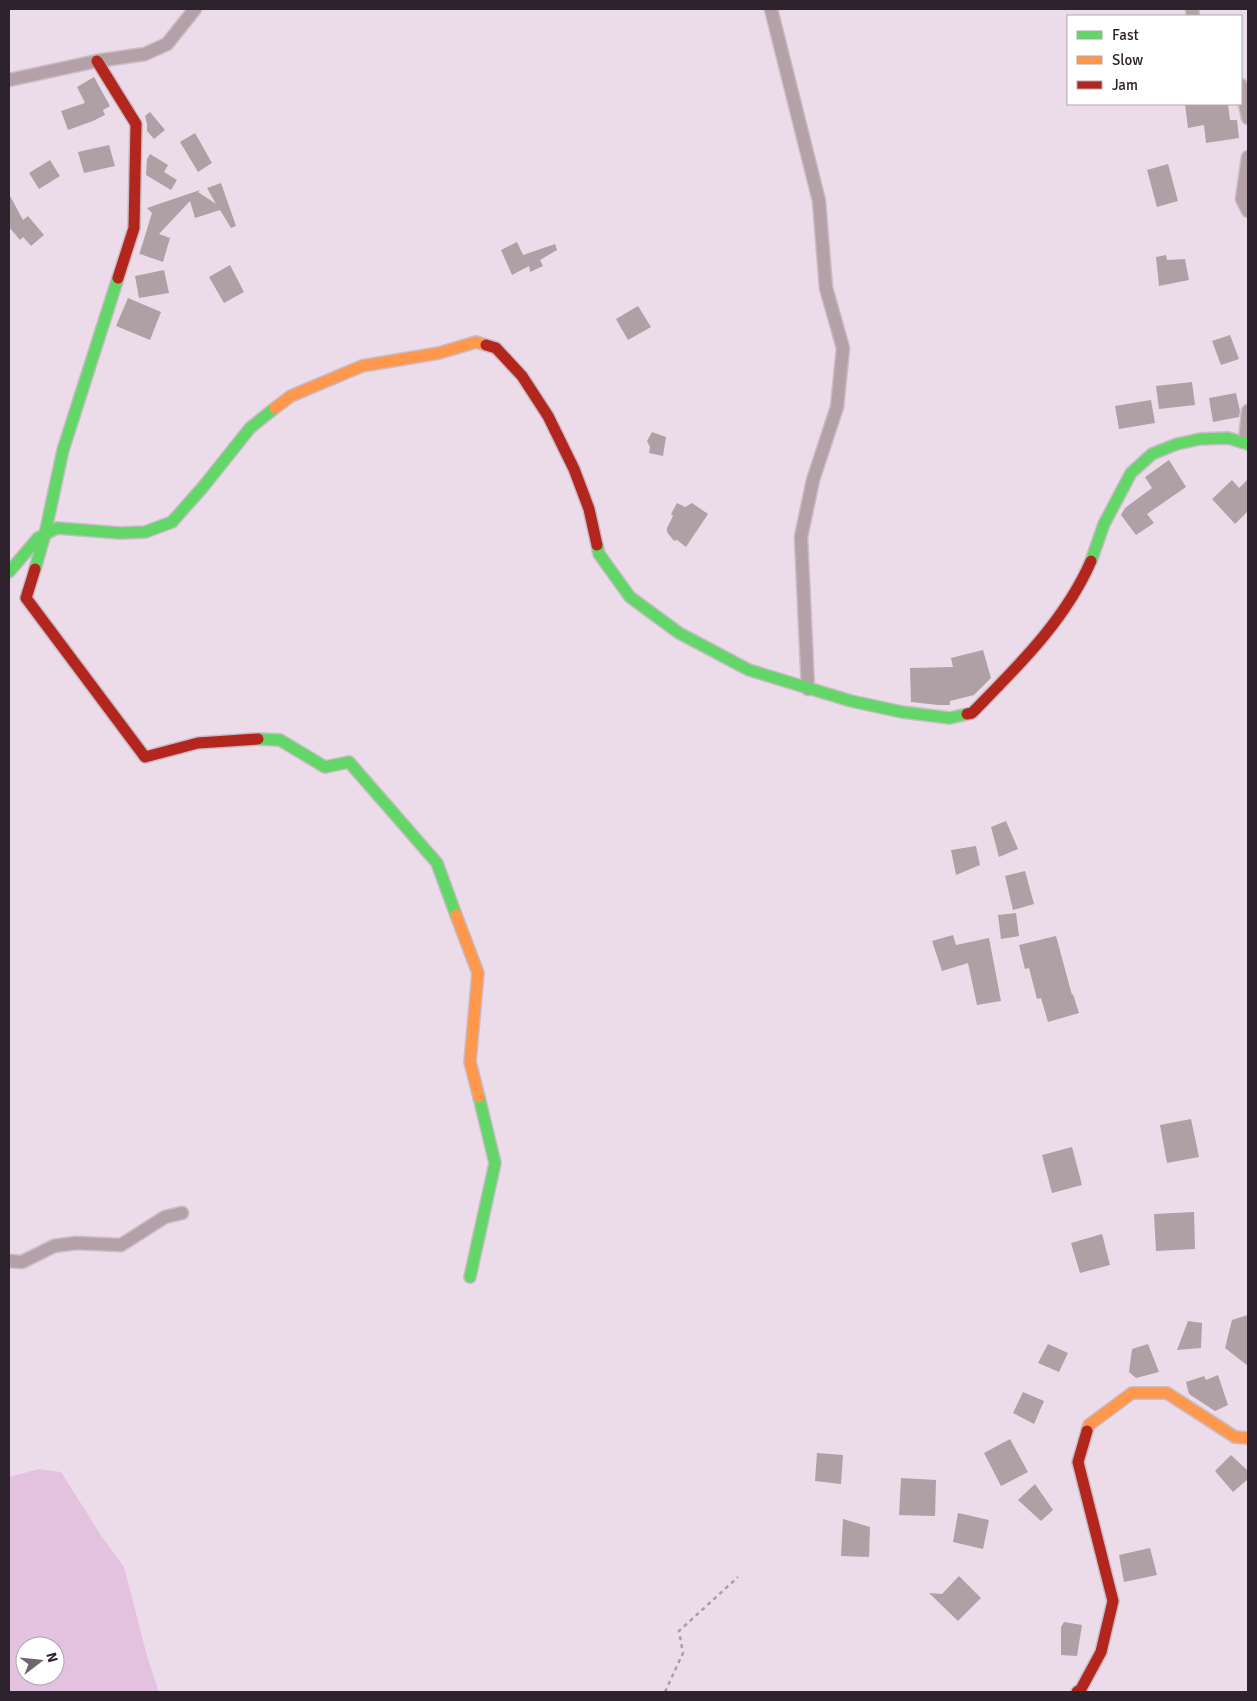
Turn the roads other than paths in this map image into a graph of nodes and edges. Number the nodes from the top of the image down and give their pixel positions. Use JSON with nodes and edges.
{"nodes":[{"id":1,"x":195,"y":9,"type":"edge"},
{"id":2,"x":771,"y":9,"type":"edge"},
{"id":3,"x":96,"y":60,"type":"junction"},
{"id":4,"x":9,"y":80,"type":"edge"},
{"id":5,"x":1242,"y":90,"type":"edge"},
{"id":6,"x":1248,"y":118,"type":"edge"},
{"id":7,"x":1248,"y":156,"type":"edge"},
{"id":8,"x":1248,"y":211,"type":"edge"},
{"id":9,"x":1248,"y":411,"type":"edge"},
{"id":10,"x":1247,"y":443,"type":"edge"},
{"id":11,"x":45,"y":534,"type":"junction"},
{"id":12,"x":9,"y":572,"type":"edge"},
{"id":13,"x":808,"y":689,"type":"junction"},
{"id":14,"x":182,"y":1213,"type":"dead end"},
{"id":15,"x":9,"y":1261,"type":"edge"},
{"id":16,"x":470,"y":1277,"type":"dead end"},
{"id":17,"x":1248,"y":1438,"type":"edge"},
{"id":18,"x":1076,"y":1692,"type":"edge"}],
"edges":[{"from":1,"to":3,"type":"street"},
{"from":2,"to":13,"type":"street"},
{"from":3,"to":4,"type":"street"},
{"from":3,"to":11,"type":"street"},
{"from":5,"to":6,"type":"street"},
{"from":7,"to":8,"type":"street"},
{"from":9,"to":10,"type":"street"},
{"from":10,"to":13,"type":"street"},
{"from":11,"to":12,"type":"street"},
{"from":11,"to":13,"type":"street"},
{"from":11,"to":16,"type":"street"},
{"from":14,"to":15,"type":"street"},
{"from":17,"to":18,"type":"street"}]}
